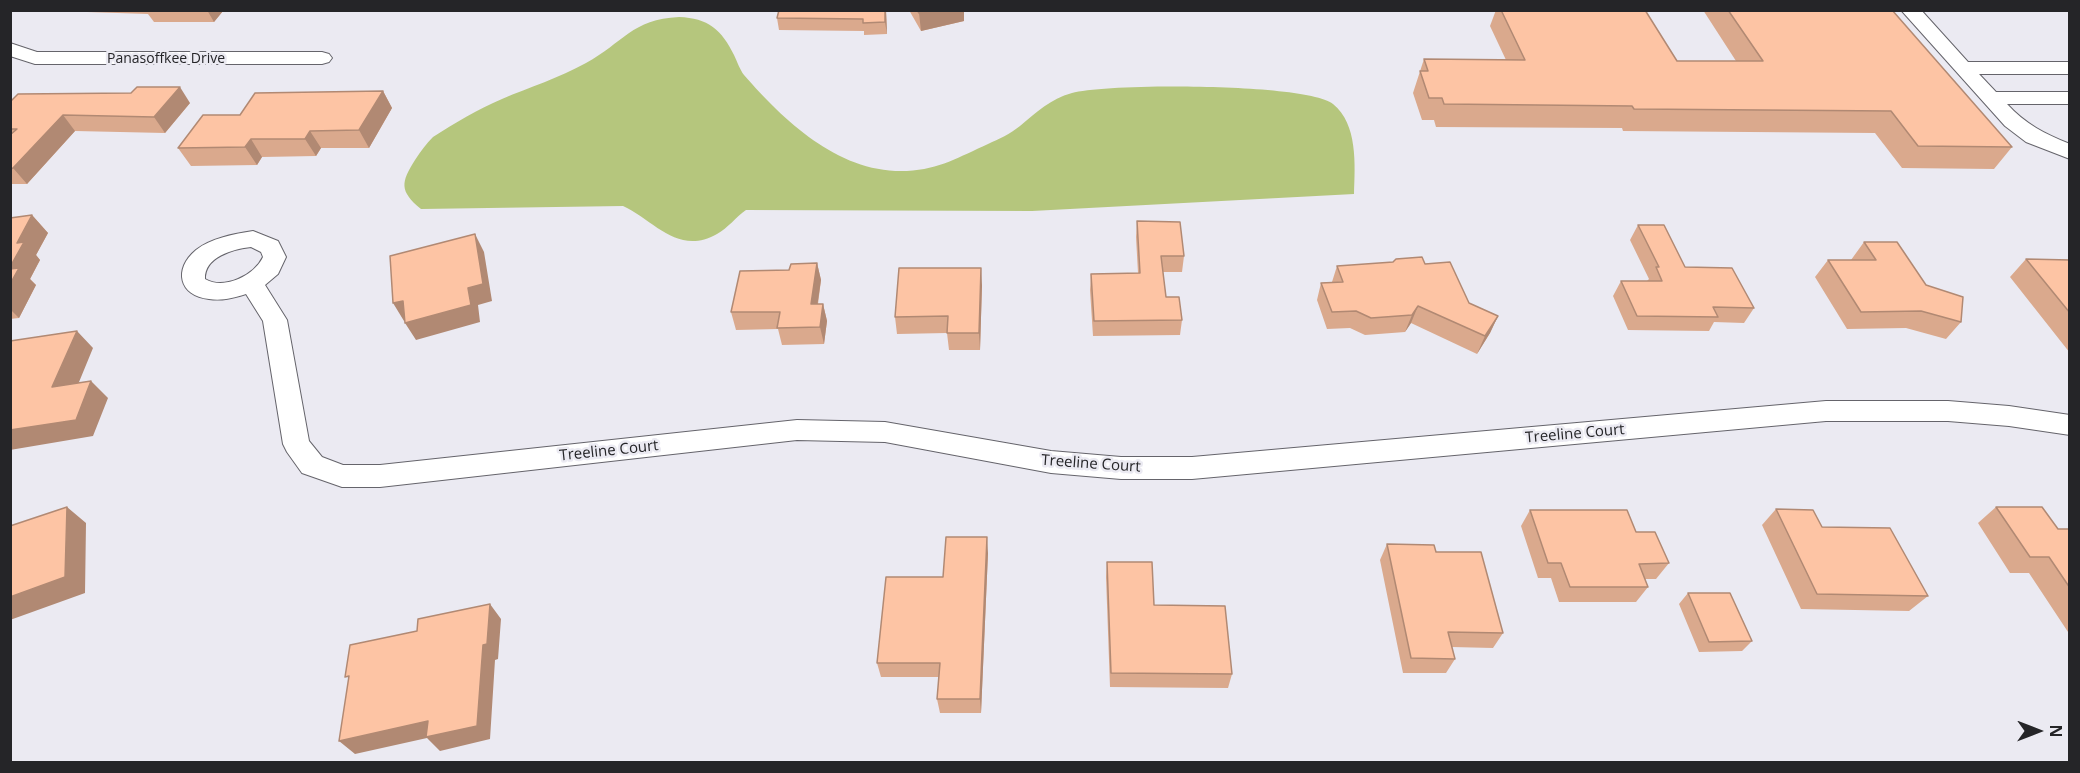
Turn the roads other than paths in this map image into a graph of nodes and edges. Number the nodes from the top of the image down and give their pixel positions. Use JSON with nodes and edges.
{"nodes":[{"id":1,"x":1911,"y":11,"type":"edge"},
{"id":2,"x":10,"y":49,"type":"edge"},
{"id":3,"x":322,"y":58,"type":"dead end"},
{"id":4,"x":1963,"y":68,"type":"junction"},
{"id":5,"x":2070,"y":68,"type":"edge"},
{"id":6,"x":1991,"y":98,"type":"junction"},
{"id":7,"x":2070,"y":98,"type":"edge"},
{"id":8,"x":2070,"y":152,"type":"edge"},
{"id":9,"x":251,"y":283,"type":"dead end"},
{"id":10,"x":2070,"y":425,"type":"edge"}],
"edges":[{"from":1,"to":4,"type":"street"},
{"from":2,"to":3,"type":"street","name":"Panasoffkee Drive"},
{"from":4,"to":5,"type":"street"},
{"from":4,"to":6,"type":"street"},
{"from":6,"to":7,"type":"street"},
{"from":6,"to":8,"type":"street"},
{"from":9,"to":10,"type":"street","name":"Treeline Court"}]}
